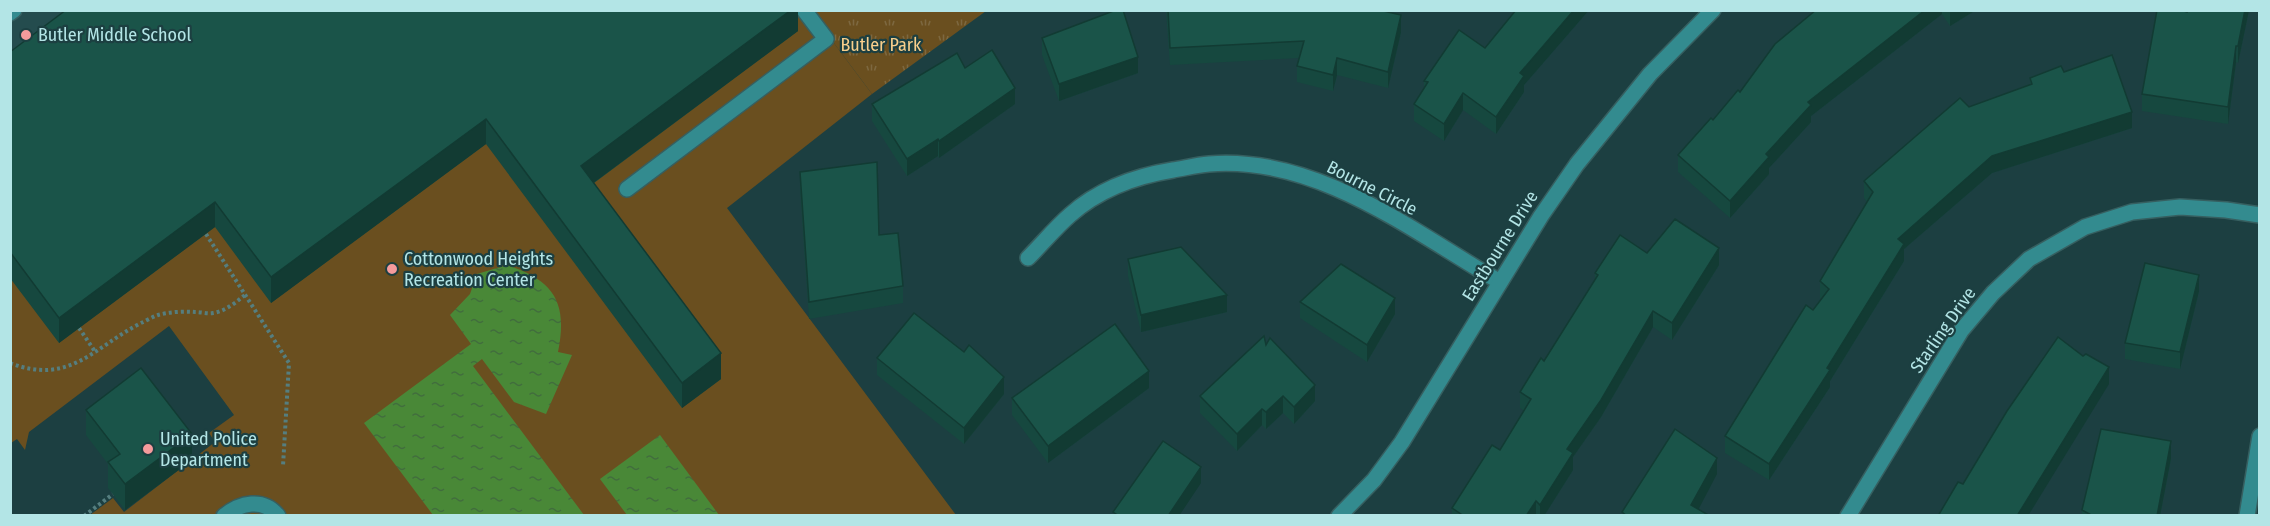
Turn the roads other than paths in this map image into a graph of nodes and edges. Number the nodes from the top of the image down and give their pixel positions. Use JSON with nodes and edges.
{"nodes":[{"id":1,"x":804,"y":10,"type":"edge"},
{"id":2,"x":1713,"y":10,"type":"edge"},
{"id":3,"x":627,"y":189,"type":"dead end"},
{"id":4,"x":2259,"y":215,"type":"edge"},
{"id":5,"x":1028,"y":258,"type":"dead end"},
{"id":6,"x":1500,"y":282,"type":"junction"},
{"id":7,"x":2259,"y":436,"type":"edge"},
{"id":8,"x":224,"y":516,"type":"edge"},
{"id":9,"x":278,"y":516,"type":"edge"},
{"id":10,"x":1339,"y":516,"type":"edge"},
{"id":11,"x":1848,"y":516,"type":"edge"},
{"id":12,"x":2247,"y":516,"type":"edge"}],
"edges":[{"from":1,"to":3,"type":"street"},
{"from":2,"to":6,"type":"street","name":"Eastbourne Drive"},
{"from":4,"to":11,"type":"street","name":"Starling Drive"},
{"from":5,"to":6,"type":"street","name":"Bourne Circle"},
{"from":6,"to":10,"type":"street","name":"Eastbourne Drive"},
{"from":7,"to":12,"type":"street"},
{"from":8,"to":9,"type":"street"}]}
